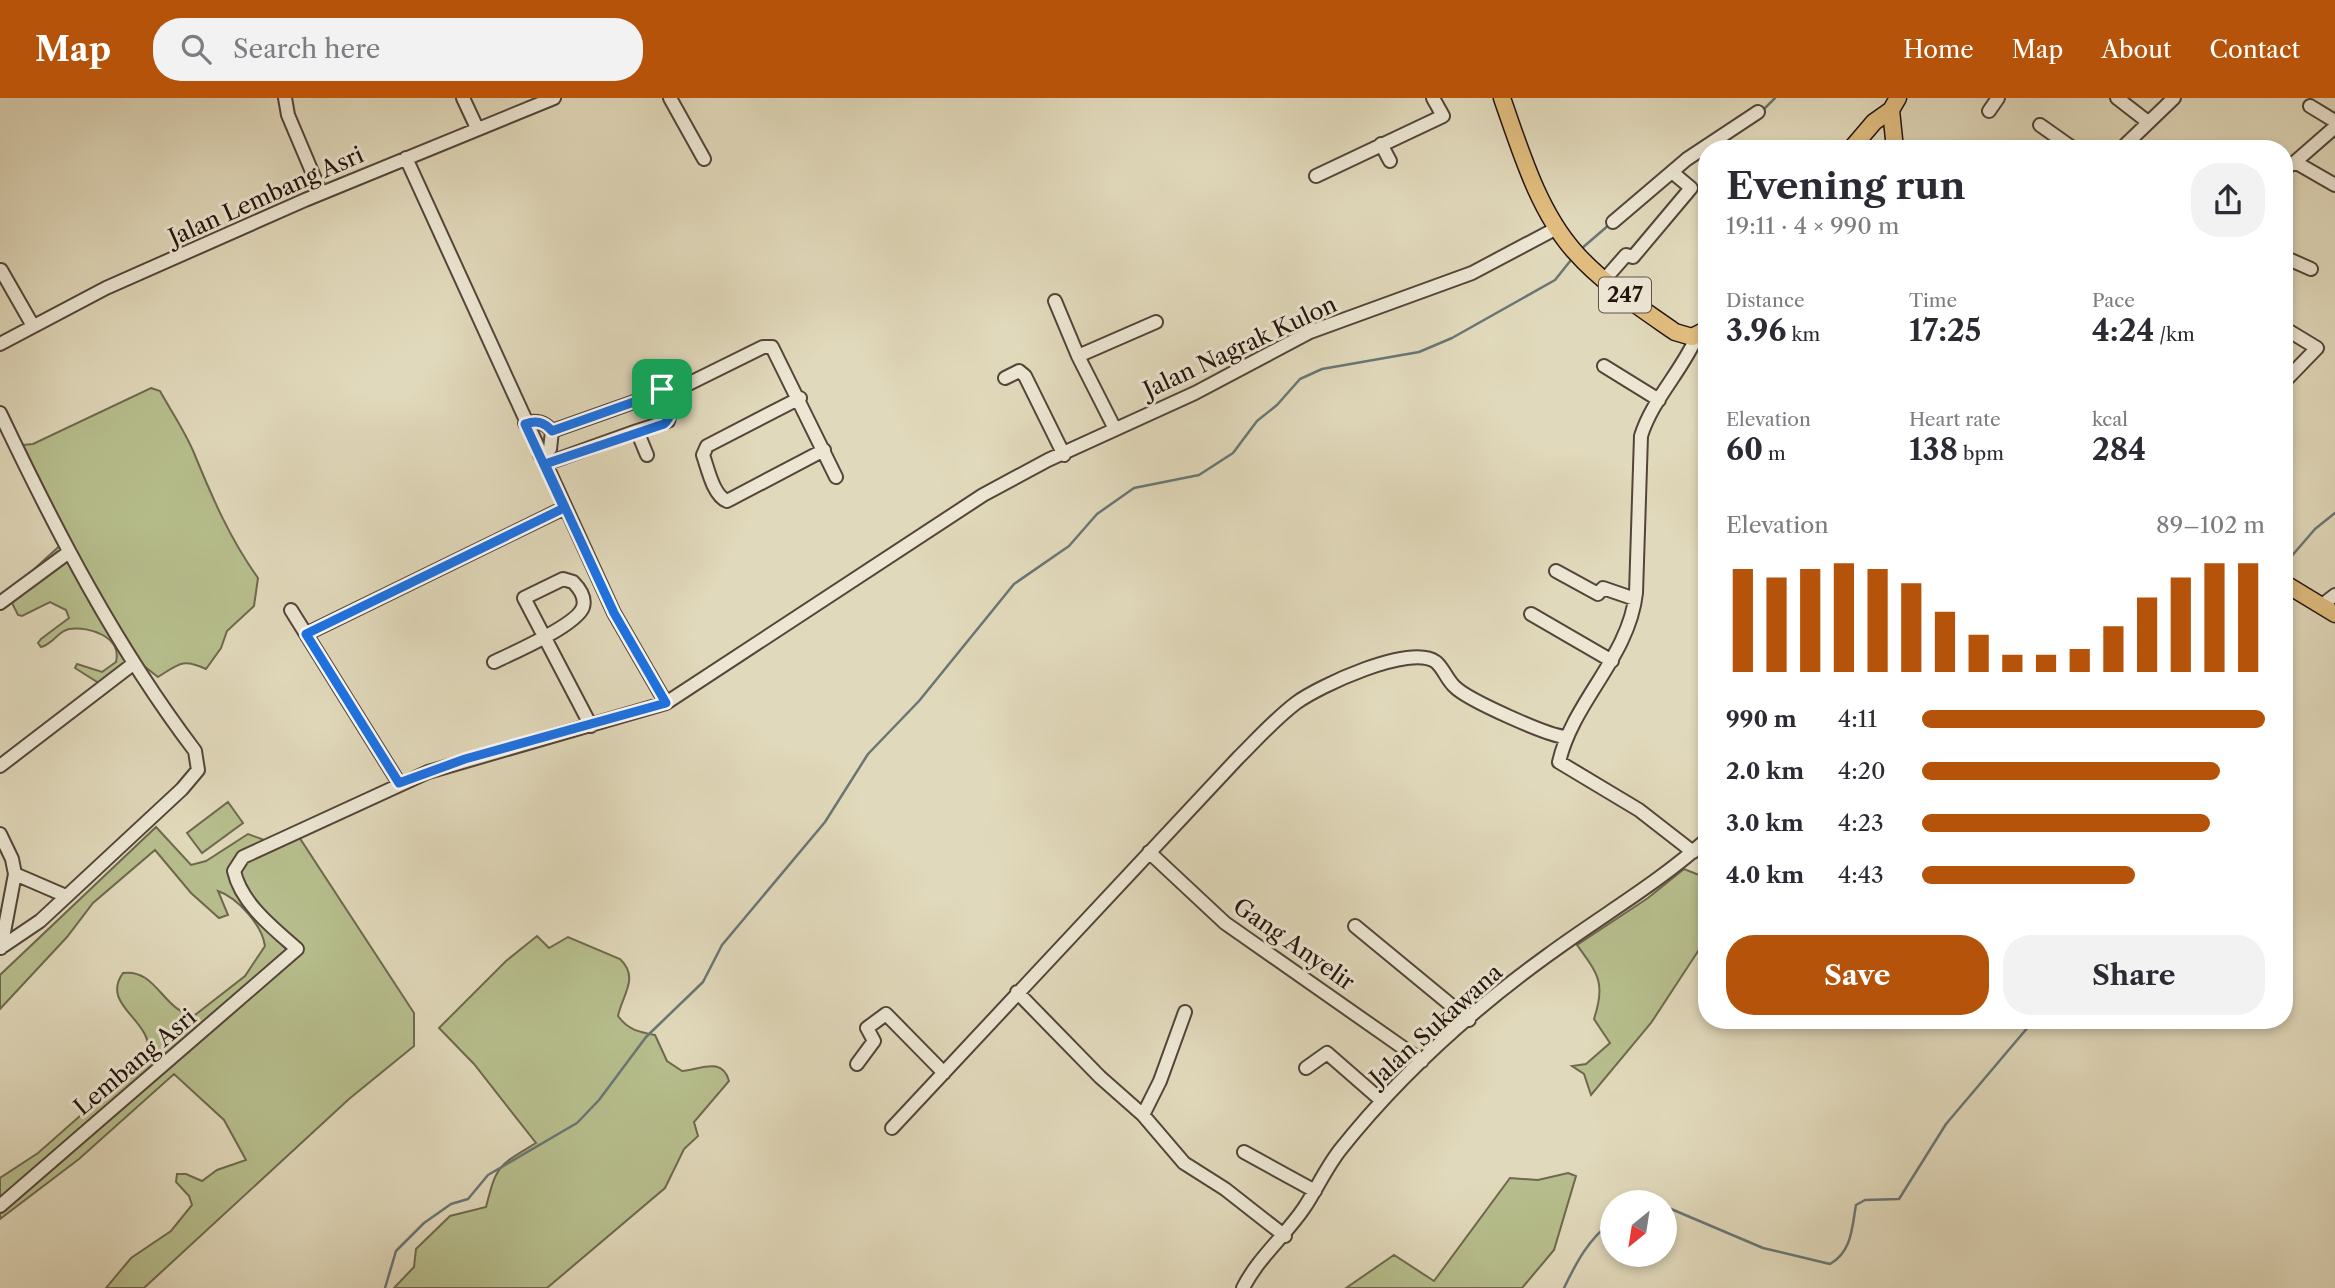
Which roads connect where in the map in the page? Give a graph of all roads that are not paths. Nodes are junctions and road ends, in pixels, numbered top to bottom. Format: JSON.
{"nodes":[{"id":1,"x":285,"y":98,"type":"edge"},
{"id":2,"x":463,"y":98,"type":"edge"},
{"id":3,"x":554,"y":98,"type":"edge"},
{"id":4,"x":670,"y":98,"type":"edge"},
{"id":5,"x":1433,"y":98,"type":"edge"},
{"id":6,"x":1502,"y":98,"type":"edge"},
{"id":7,"x":1998,"y":98,"type":"edge"},
{"id":8,"x":2117,"y":98,"type":"edge"},
{"id":9,"x":2174,"y":98,"type":"edge"},
{"id":10,"x":1895,"y":102,"type":"edge"},
{"id":11,"x":2311,"y":106,"type":"dead end"},
{"id":12,"x":1989,"y":111,"type":"dead end"},
{"id":13,"x":1758,"y":113,"type":"dead end"},
{"id":14,"x":2148,"y":122,"type":"junction"},
{"id":15,"x":2040,"y":125,"type":"dead end"},
{"id":16,"x":477,"y":128,"type":"junction"},
{"id":17,"x":1719,"y":140,"type":"edge"},
{"id":18,"x":1859,"y":140,"type":"edge"},
{"id":19,"x":1895,"y":140,"type":"edge"},
{"id":20,"x":2061,"y":140,"type":"edge"},
{"id":21,"x":2131,"y":140,"type":"edge"},
{"id":22,"x":1381,"y":144,"type":"junction"},
{"id":23,"x":1698,"y":155,"type":"edge"},
{"id":24,"x":406,"y":158,"type":"junction"},
{"id":25,"x":704,"y":159,"type":"dead end"},
{"id":26,"x":1390,"y":161,"type":"dead end"},
{"id":27,"x":2293,"y":163,"type":"edge"},
{"id":28,"x":2293,"y":167,"type":"edge"},
{"id":29,"x":1673,"y":172,"type":"junction"},
{"id":30,"x":1316,"y":176,"type":"dead end"},
{"id":31,"x":2335,"y":185,"type":"edge"},
{"id":32,"x":321,"y":193,"type":"junction"},
{"id":33,"x":1613,"y":222,"type":"dead end"},
{"id":34,"x":1557,"y":228,"type":"junction"},
{"id":35,"x":2293,"y":261,"type":"edge"},
{"id":36,"x":2311,"y":268,"type":"dead end"},
{"id":37,"x":1,"y":270,"type":"edge"},
{"id":38,"x":1605,"y":279,"type":"junction"},
{"id":39,"x":1055,"y":301,"type":"dead end"},
{"id":40,"x":1156,"y":322,"type":"dead end"},
{"id":41,"x":33,"y":326,"type":"junction"},
{"id":42,"x":2293,"y":333,"type":"edge"},
{"id":43,"x":1698,"y":334,"type":"edge"},
{"id":44,"x":1698,"y":339,"type":"edge"},
{"id":45,"x":0,"y":344,"type":"edge"},
{"id":46,"x":1078,"y":356,"type":"junction"},
{"id":47,"x":1604,"y":366,"type":"dead end"},
{"id":48,"x":2293,"y":373,"type":"edge"},
{"id":49,"x":1005,"y":378,"type":"dead end"},
{"id":50,"x":677,"y":394,"type":"junction"},
{"id":51,"x":800,"y":398,"type":"junction"},
{"id":52,"x":1659,"y":400,"type":"junction"},
{"id":53,"x":0,"y":413,"type":"edge"},
{"id":54,"x":525,"y":424,"type":"junction"},
{"id":55,"x":1115,"y":429,"type":"junction"},
{"id":56,"x":552,"y":431,"type":"junction"},
{"id":57,"x":637,"y":431,"type":"junction"},
{"id":58,"x":824,"y":450,"type":"junction"},
{"id":59,"x":1064,"y":454,"type":"junction"},
{"id":60,"x":647,"y":455,"type":"dead end"},
{"id":61,"x":542,"y":460,"type":"junction"},
{"id":62,"x":836,"y":477,"type":"dead end"},
{"id":63,"x":564,"y":508,"type":"junction"},
{"id":64,"x":69,"y":552,"type":"junction"},
{"id":65,"x":1556,"y":570,"type":"dead end"},
{"id":66,"x":2293,"y":587,"type":"edge"},
{"id":67,"x":1635,"y":598,"type":"junction"},
{"id":68,"x":0,"y":603,"type":"edge"},
{"id":69,"x":2331,"y":605,"type":"edge"},
{"id":70,"x":291,"y":610,"type":"dead end"},
{"id":71,"x":1531,"y":614,"type":"dead end"},
{"id":72,"x":306,"y":634,"type":"junction"},
{"id":73,"x":543,"y":637,"type":"junction"},
{"id":74,"x":1612,"y":661,"type":"junction"},
{"id":75,"x":494,"y":662,"type":"dead end"},
{"id":76,"x":133,"y":664,"type":"junction"},
{"id":77,"x":666,"y":703,"type":"junction"},
{"id":78,"x":591,"y":726,"type":"junction"},
{"id":79,"x":1566,"y":737,"type":"junction"},
{"id":80,"x":0,"y":766,"type":"edge"},
{"id":81,"x":399,"y":783,"type":"junction"},
{"id":82,"x":0,"y":834,"type":"edge"},
{"id":83,"x":1698,"y":847,"type":"edge"},
{"id":84,"x":1149,"y":852,"type":"junction"},
{"id":85,"x":1693,"y":852,"type":"junction"},
{"id":86,"x":15,"y":874,"type":"junction"},
{"id":87,"x":66,"y":896,"type":"junction"},
{"id":88,"x":1355,"y":926,"type":"dead end"},
{"id":89,"x":1,"y":947,"type":"edge"},
{"id":90,"x":297,"y":949,"type":"joint"},
{"id":91,"x":1017,"y":992,"type":"junction"},
{"id":92,"x":1185,"y":1012,"type":"dead end"},
{"id":93,"x":1469,"y":1020,"type":"junction"},
{"id":94,"x":1422,"y":1061,"type":"junction"},
{"id":95,"x":858,"y":1064,"type":"dead end"},
{"id":96,"x":1306,"y":1068,"type":"dead end"},
{"id":97,"x":944,"y":1073,"type":"junction"},
{"id":98,"x":1382,"y":1101,"type":"junction"},
{"id":99,"x":1143,"y":1115,"type":"junction"},
{"id":100,"x":892,"y":1128,"type":"dead end"},
{"id":101,"x":1244,"y":1152,"type":"dead end"},
{"id":102,"x":1315,"y":1191,"type":"junction"},
{"id":103,"x":0,"y":1206,"type":"edge"},
{"id":104,"x":1284,"y":1236,"type":"junction"},
{"id":105,"x":1243,"y":1288,"type":"edge"}],
"edges":[{"from":1,"to":32,"type":"street"},
{"from":2,"to":16,"type":"street"},
{"from":3,"to":16,"type":"street","name":"Jalan Lembang Asri"},
{"from":4,"to":25,"type":"street"},
{"from":5,"to":22,"type":"street"},
{"from":6,"to":34,"type":"main road","number":"247"},
{"from":7,"to":12,"type":"street"},
{"from":8,"to":14,"type":"street"},
{"from":9,"to":14,"type":"street"},
{"from":10,"to":18,"type":"main road"},
{"from":10,"to":19,"type":"main road"},
{"from":11,"to":27,"type":"street"},
{"from":13,"to":17,"type":"street"},
{"from":14,"to":21,"type":"street"},
{"from":15,"to":20,"type":"street"},
{"from":16,"to":24,"type":"street","name":"Jalan Lembang Asri"},
{"from":22,"to":26,"type":"street"},
{"from":22,"to":30,"type":"street"},
{"from":23,"to":29,"type":"street"},
{"from":24,"to":32,"type":"street","name":"Jalan Lembang Asri"},
{"from":24,"to":54,"type":"street"},
{"from":28,"to":31,"type":"street"},
{"from":29,"to":33,"type":"street"},
{"from":29,"to":38,"type":"street"},
{"from":32,"to":41,"type":"street","name":"Jalan Lembang Asri"},
{"from":34,"to":38,"type":"main road","number":"247"},
{"from":34,"to":55,"type":"street","name":"Jalan Nagrak Kulon"},
{"from":35,"to":36,"type":"street"},
{"from":37,"to":41,"type":"street"},
{"from":38,"to":43,"type":"main road","number":"247"},
{"from":39,"to":46,"type":"street"},
{"from":40,"to":46,"type":"street"},
{"from":41,"to":45,"type":"street","name":"Jalan Lembang Asri"},
{"from":42,"to":48,"type":"street"},
{"from":44,"to":52,"type":"street"},
{"from":46,"to":55,"type":"street"},
{"from":47,"to":52,"type":"street"},
{"from":49,"to":59,"type":"street"},
{"from":50,"to":51,"type":"street"},
{"from":50,"to":56,"type":"street"},
{"from":50,"to":57,"type":"street"},
{"from":51,"to":58,"type":"street"},
{"from":51,"to":58,"type":"street"},
{"from":52,"to":67,"type":"street"},
{"from":53,"to":64,"type":"street"},
{"from":54,"to":56,"type":"street"},
{"from":54,"to":61,"type":"street"},
{"from":55,"to":59,"type":"street","name":"Jalan Nagrak Kulon"},
{"from":56,"to":61,"type":"street"},
{"from":57,"to":60,"type":"street"},
{"from":57,"to":61,"type":"street"},
{"from":58,"to":62,"type":"street"},
{"from":59,"to":77,"type":"street","name":"Jalan Nagrak Kulon"},
{"from":61,"to":63,"type":"street"},
{"from":63,"to":72,"type":"street"},
{"from":63,"to":77,"type":"street"},
{"from":64,"to":68,"type":"street"},
{"from":64,"to":76,"type":"street"},
{"from":65,"to":67,"type":"street"},
{"from":66,"to":69,"type":"main road"},
{"from":67,"to":74,"type":"street"},
{"from":70,"to":72,"type":"street"},
{"from":71,"to":74,"type":"street"},
{"from":72,"to":81,"type":"street"},
{"from":73,"to":73,"type":"street"},
{"from":73,"to":75,"type":"street"},
{"from":73,"to":78,"type":"street"},
{"from":74,"to":79,"type":"street"},
{"from":76,"to":80,"type":"street"},
{"from":76,"to":87,"type":"street"},
{"from":77,"to":78,"type":"street","name":"Jalan Nagrak Kulon"},
{"from":78,"to":81,"type":"street","name":"Jalan Nagrak Kulon"},
{"from":79,"to":84,"type":"street"},
{"from":79,"to":85,"type":"street"},
{"from":81,"to":90,"type":"street","name":"Jalan Nagrak Kulon"},
{"from":82,"to":86,"type":"street"},
{"from":83,"to":85,"type":"street","name":"Jalan Sukawana"},
{"from":84,"to":91,"type":"street"},
{"from":84,"to":94,"type":"street","name":"Gang Anyelir"},
{"from":85,"to":93,"type":"street","name":"Jalan Sukawana"},
{"from":86,"to":87,"type":"street"},
{"from":86,"to":89,"type":"street"},
{"from":87,"to":89,"type":"street"},
{"from":88,"to":93,"type":"street"},
{"from":90,"to":103,"type":"street","name":"Lembang Asri"},
{"from":91,"to":97,"type":"street"},
{"from":91,"to":99,"type":"street"},
{"from":92,"to":99,"type":"street"},
{"from":93,"to":94,"type":"street","name":"Jalan Sukawana"},
{"from":94,"to":98,"type":"street","name":"Jalan Sukawana"},
{"from":95,"to":97,"type":"street"},
{"from":96,"to":98,"type":"street"},
{"from":97,"to":100,"type":"street"},
{"from":98,"to":102,"type":"street","name":"Jalan Sukawana"},
{"from":99,"to":104,"type":"street"},
{"from":101,"to":102,"type":"street"},
{"from":102,"to":104,"type":"street","name":"Jalan Sukawana"},
{"from":104,"to":105,"type":"street","name":"Jalan Sukawana"}]}
